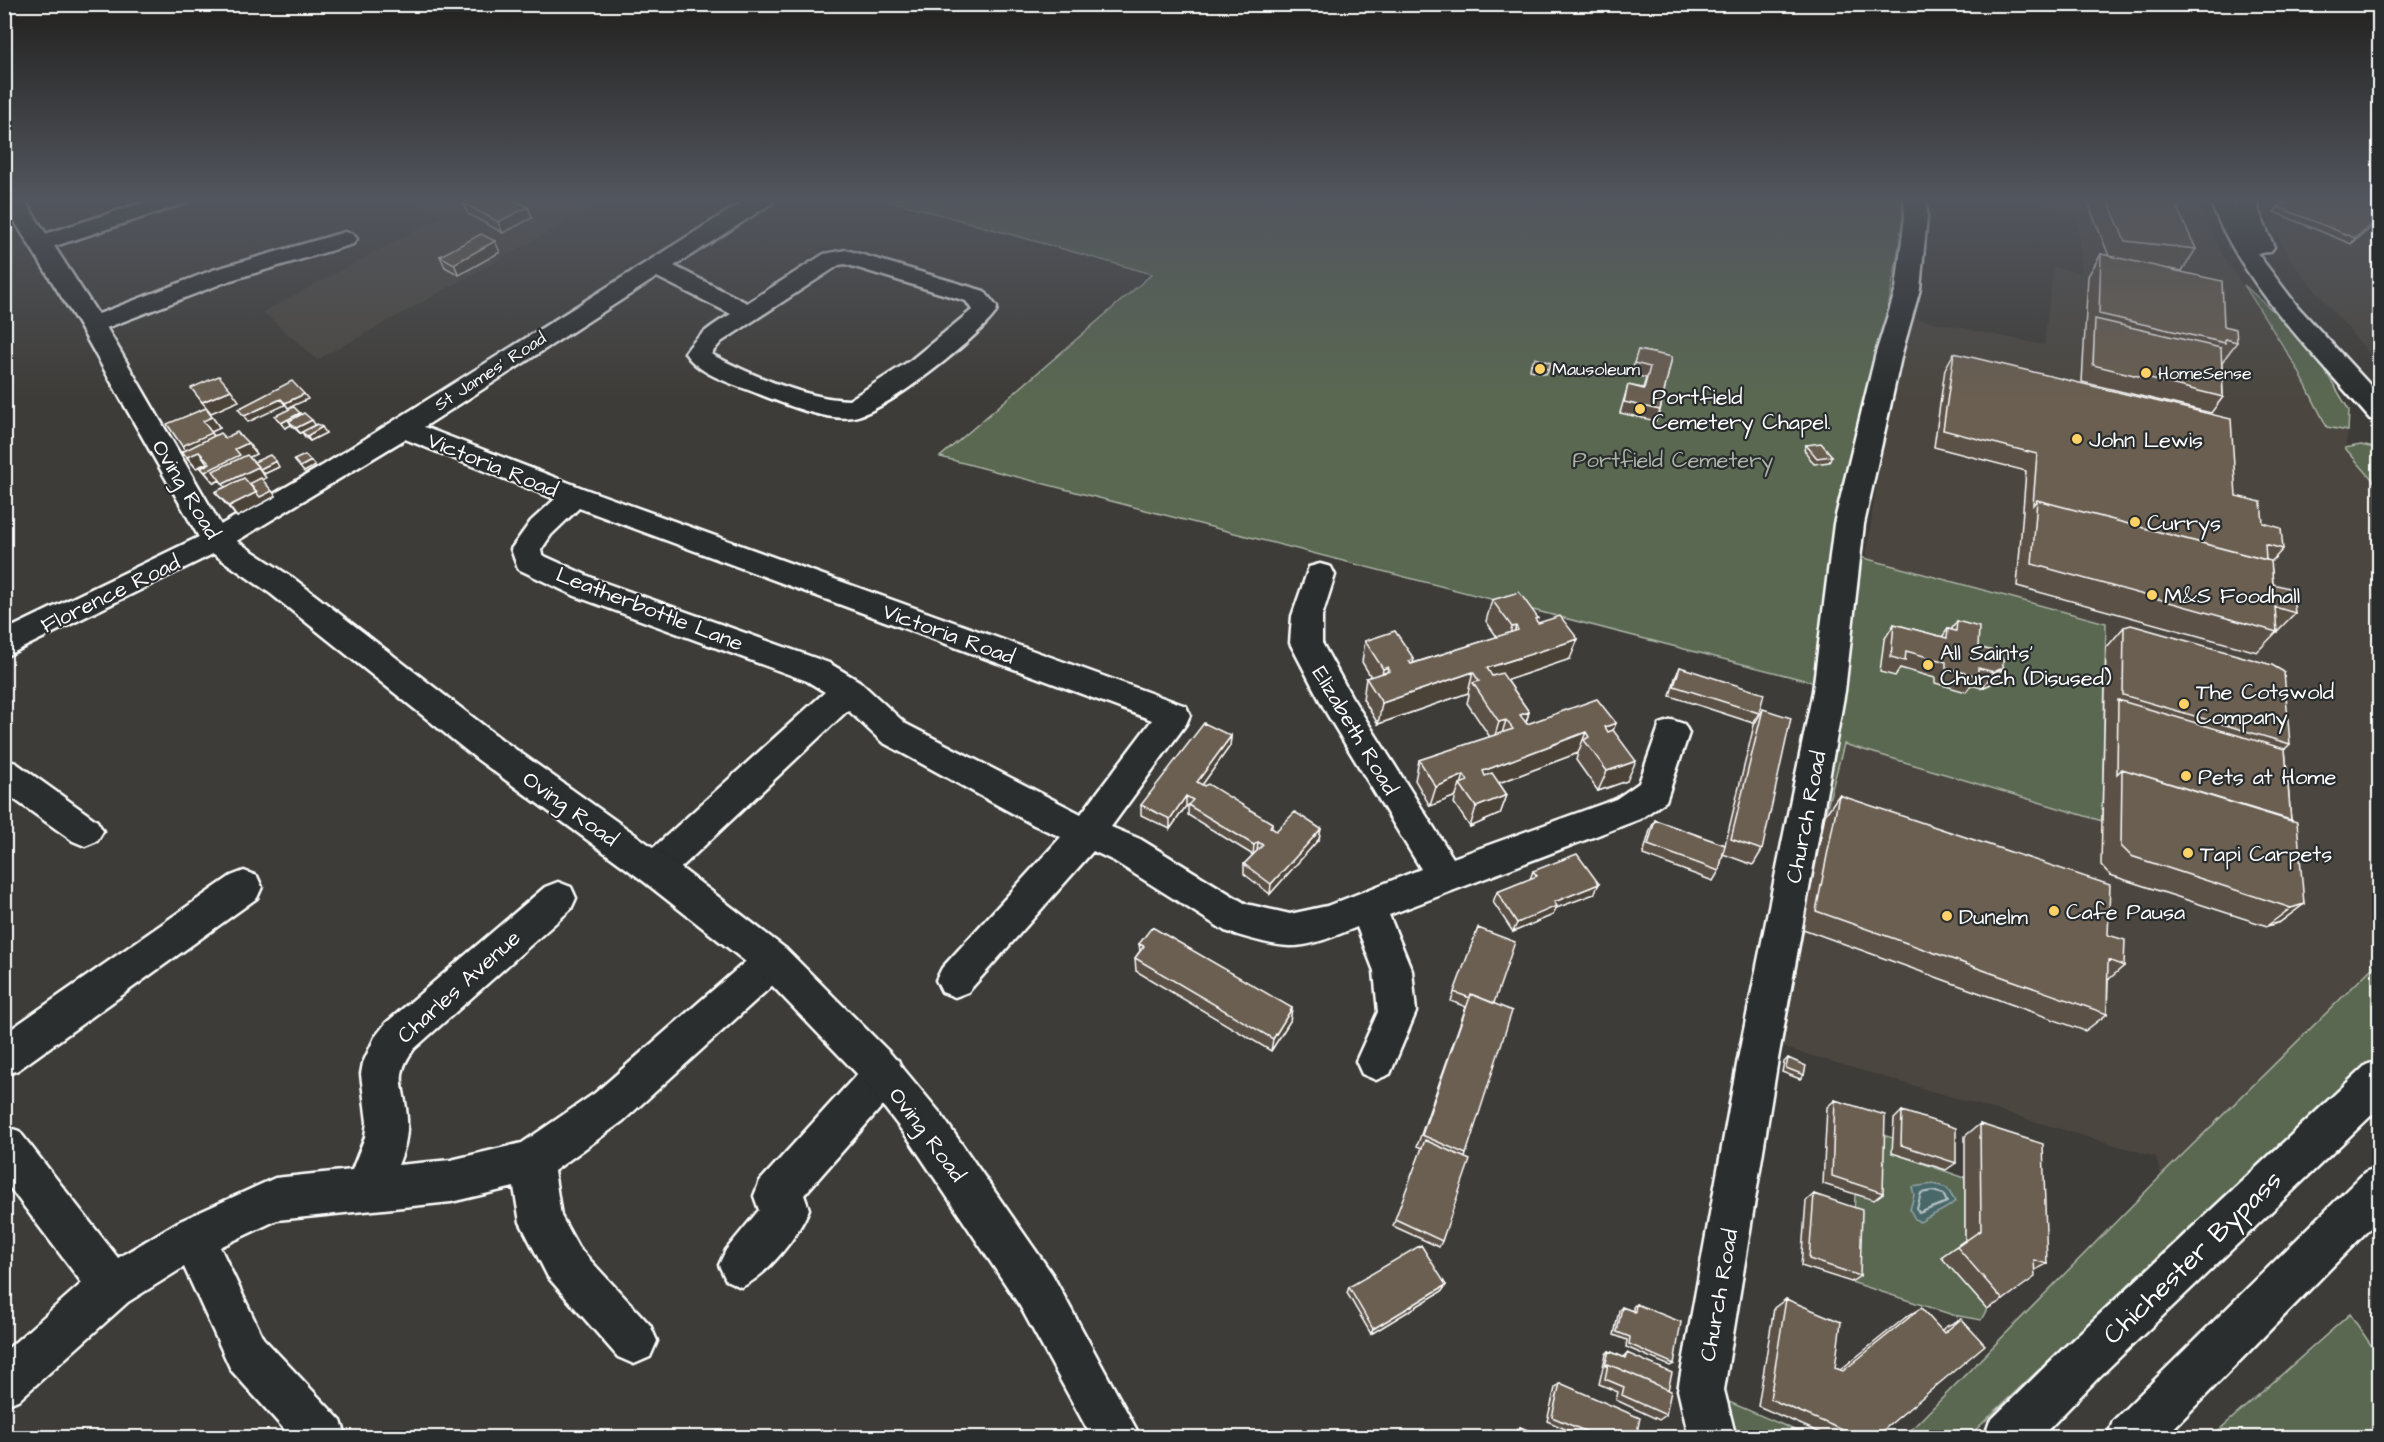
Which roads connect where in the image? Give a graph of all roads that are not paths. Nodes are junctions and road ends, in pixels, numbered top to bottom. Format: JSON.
{"nodes":[{"id":1,"x":55,"y":265,"type":"edge"},
{"id":2,"x":252,"y":265,"type":"edge"},
{"id":3,"x":822,"y":265,"type":"edge"},
{"id":4,"x":873,"y":265,"type":"edge"},
{"id":5,"x":1911,"y":265,"type":"edge"},
{"id":6,"x":2253,"y":265,"type":"edge"},
{"id":7,"x":2276,"y":265,"type":"edge"},
{"id":8,"x":655,"y":266,"type":"joint"},
{"id":9,"x":748,"y":313,"type":"junction"},
{"id":10,"x":92,"y":325,"type":"junction"},
{"id":11,"x":2379,"y":382,"type":"edge"},
{"id":12,"x":2379,"y":413,"type":"edge"},
{"id":13,"x":402,"y":428,"type":"junction"},
{"id":14,"x":575,"y":496,"type":"junction"},
{"id":15,"x":215,"y":541,"type":"junction"},
{"id":16,"x":1320,"y":575,"type":"dead end"},
{"id":17,"x":4,"y":645,"type":"edge"},
{"id":18,"x":848,"y":690,"type":"junction"},
{"id":19,"x":1672,"y":733,"type":"dead end"},
{"id":20,"x":4,"y":773,"type":"edge"},
{"id":21,"x":85,"y":831,"type":"dead end"},
{"id":22,"x":1086,"y":834,"type":"junction"},
{"id":23,"x":655,"y":869,"type":"junction"},
{"id":24,"x":1445,"y":876,"type":"junction"},
{"id":25,"x":244,"y":887,"type":"dead end"},
{"id":26,"x":558,"y":898,"type":"dead end"},
{"id":27,"x":1368,"y":908,"type":"junction"},
{"id":28,"x":773,"y":961,"type":"junction"},
{"id":29,"x":955,"y":980,"type":"dead end"},
{"id":30,"x":4,"y":1057,"type":"edge"},
{"id":31,"x":1376,"y":1061,"type":"dead end"},
{"id":32,"x":884,"y":1074,"type":"junction"},
{"id":33,"x":2379,"y":1079,"type":"edge"},
{"id":34,"x":4,"y":1146,"type":"edge"},
{"id":35,"x":531,"y":1162,"type":"junction"},
{"id":36,"x":2379,"y":1187,"type":"edge"},
{"id":37,"x":365,"y":1189,"type":"junction"},
{"id":38,"x":2379,"y":1210,"type":"edge"},
{"id":39,"x":2338,"y":1227,"type":"junction"},
{"id":40,"x":194,"y":1237,"type":"junction"},
{"id":41,"x":741,"y":1265,"type":"dead end"},
{"id":42,"x":112,"y":1286,"type":"junction"},
{"id":43,"x":634,"y":1341,"type":"dead end"},
{"id":44,"x":4,"y":1383,"type":"edge"},
{"id":45,"x":324,"y":1437,"type":"edge"},
{"id":46,"x":1118,"y":1437,"type":"edge"},
{"id":47,"x":1713,"y":1437,"type":"edge"},
{"id":48,"x":2007,"y":1437,"type":"edge"},
{"id":49,"x":2130,"y":1437,"type":"edge"}],
"edges":[{"from":1,"to":10,"type":"main road","name":"Oving Road"},
{"from":2,"to":10,"type":"main road"},
{"from":3,"to":9,"type":"main road"},
{"from":4,"to":9,"type":"main road"},
{"from":5,"to":47,"type":"main road","name":"Church Road"},
{"from":6,"to":12,"type":"main road"},
{"from":7,"to":11,"type":"main road"},
{"from":8,"to":9,"type":"main road"},
{"from":8,"to":13,"type":"main road","name":"St James' Road"},
{"from":10,"to":15,"type":"main road","name":"Oving Road"},
{"from":13,"to":14,"type":"main road","name":"Victoria Road"},
{"from":13,"to":15,"type":"main road","name":"St James' Road"},
{"from":14,"to":18,"type":"main road","name":"Leatherbottle Lane"},
{"from":14,"to":22,"type":"main road","name":"Victoria Road"},
{"from":15,"to":17,"type":"main road","name":"Florence Road"},
{"from":15,"to":23,"type":"main road","name":"Oving Road"},
{"from":16,"to":24,"type":"main road","name":"Elizabeth Road"},
{"from":18,"to":22,"type":"main road","name":"Leatherbottle Lane"},
{"from":18,"to":23,"type":"main road"},
{"from":19,"to":24,"type":"main road"},
{"from":20,"to":21,"type":"main road"},
{"from":22,"to":27,"type":"main road"},
{"from":22,"to":29,"type":"main road","name":"Victoria Road"},
{"from":23,"to":28,"type":"main road","name":"Oving Road"},
{"from":24,"to":27,"type":"main road"},
{"from":25,"to":30,"type":"main road"},
{"from":26,"to":37,"type":"main road","name":"Charles Avenue"},
{"from":27,"to":31,"type":"main road"},
{"from":28,"to":32,"type":"main road","name":"Oving Road"},
{"from":28,"to":35,"type":"main road"},
{"from":32,"to":41,"type":"main road"},
{"from":32,"to":46,"type":"main road","name":"Oving Road"},
{"from":33,"to":48,"type":"main road","name":"Chichester Bypass"},
{"from":34,"to":42,"type":"main road"},
{"from":35,"to":37,"type":"main road"},
{"from":35,"to":43,"type":"main road"},
{"from":36,"to":39,"type":"main road"},
{"from":37,"to":40,"type":"main road"},
{"from":38,"to":39,"type":"main road"},
{"from":39,"to":49,"type":"main road"},
{"from":40,"to":42,"type":"main road"},
{"from":40,"to":45,"type":"main road"},
{"from":42,"to":44,"type":"main road"}]}
